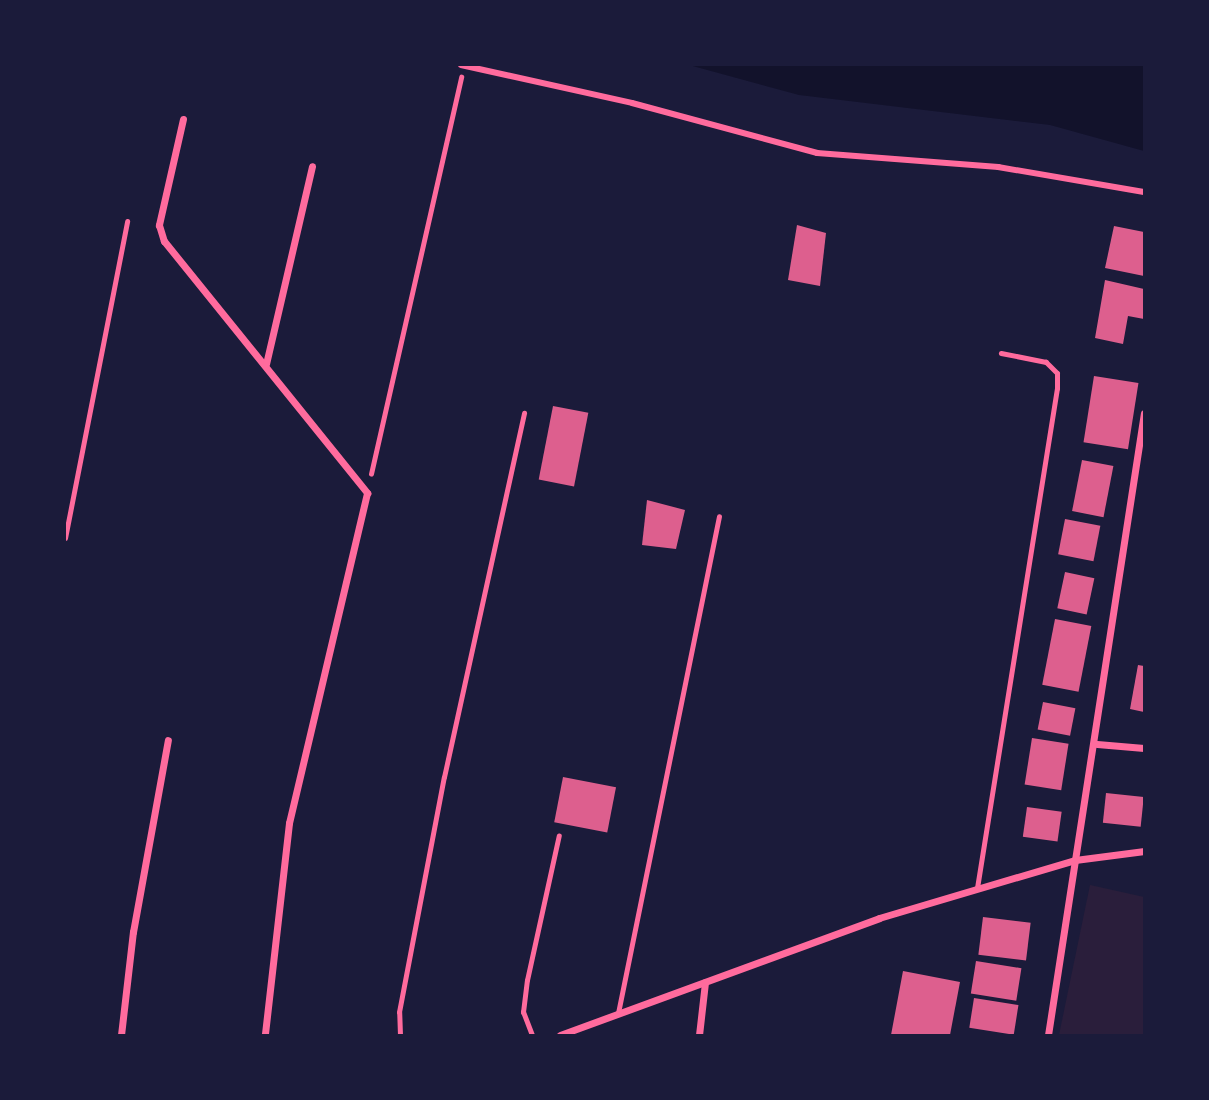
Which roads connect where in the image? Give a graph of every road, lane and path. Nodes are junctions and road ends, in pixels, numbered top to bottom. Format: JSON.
{"nodes":[{"id":1,"x":462,"y":65,"type":"edge"},
{"id":2,"x":183,"y":119,"type":"dead end"},
{"id":3,"x":312,"y":166,"type":"dead end"},
{"id":4,"x":1144,"y":191,"type":"edge"},
{"id":5,"x":127,"y":220,"type":"dead end"},
{"id":6,"x":1001,"y":353,"type":"dead end"},
{"id":7,"x":266,"y":364,"type":"junction"},
{"id":8,"x":524,"y":413,"type":"dead end"},
{"id":9,"x":1144,"y":413,"type":"edge"},
{"id":10,"x":367,"y":492,"type":"junction"},
{"id":11,"x":719,"y":516,"type":"dead end"},
{"id":12,"x":65,"y":538,"type":"edge"},
{"id":13,"x":167,"y":740,"type":"dead end"},
{"id":14,"x":1097,"y":744,"type":"junction"},
{"id":15,"x":1144,"y":748,"type":"edge"},
{"id":16,"x":559,"y":835,"type":"dead end"},
{"id":17,"x":1144,"y":851,"type":"edge"},
{"id":18,"x":1075,"y":860,"type":"junction"},
{"id":19,"x":977,"y":888,"type":"junction"},
{"id":20,"x":705,"y":982,"type":"junction"},
{"id":21,"x":618,"y":1013,"type":"junction"},
{"id":22,"x":121,"y":1035,"type":"edge"},
{"id":23,"x":265,"y":1035,"type":"edge"},
{"id":24,"x":400,"y":1035,"type":"edge"},
{"id":25,"x":532,"y":1035,"type":"edge"},
{"id":26,"x":560,"y":1035,"type":"edge"},
{"id":27,"x":699,"y":1035,"type":"edge"},
{"id":28,"x":1048,"y":1035,"type":"edge"}],
"edges":[{"from":1,"to":4,"type":"street"},
{"from":1,"to":10,"type":"path"},
{"from":2,"to":7,"type":"street"},
{"from":3,"to":7,"type":"street"},
{"from":5,"to":12,"type":"lane"},
{"from":6,"to":19,"type":"lane"},
{"from":7,"to":10,"type":"street"},
{"from":8,"to":24,"type":"lane"},
{"from":9,"to":14,"type":"street"},
{"from":10,"to":23,"type":"street"},
{"from":11,"to":21,"type":"lane"},
{"from":13,"to":22,"type":"street"},
{"from":14,"to":15,"type":"street"},
{"from":14,"to":18,"type":"street"},
{"from":16,"to":25,"type":"lane"},
{"from":17,"to":18,"type":"street"},
{"from":18,"to":19,"type":"street"},
{"from":18,"to":28,"type":"street"},
{"from":19,"to":20,"type":"street"},
{"from":20,"to":21,"type":"street"},
{"from":20,"to":27,"type":"street"},
{"from":21,"to":26,"type":"street"}]}
